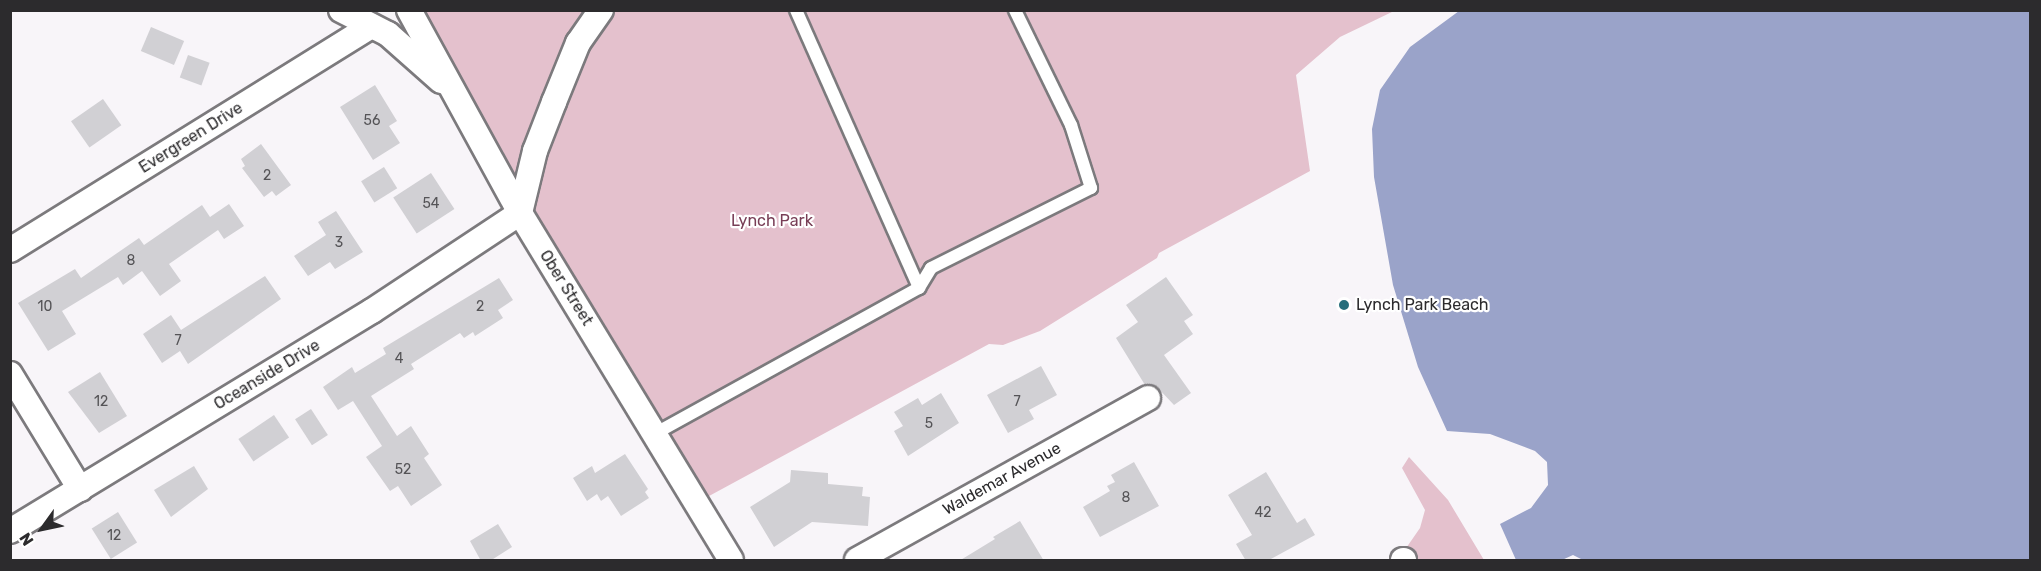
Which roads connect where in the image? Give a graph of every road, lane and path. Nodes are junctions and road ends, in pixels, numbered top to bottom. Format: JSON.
{"nodes":[{"id":1,"x":341,"y":10,"type":"edge"},
{"id":2,"x":409,"y":10,"type":"edge"},
{"id":3,"x":601,"y":10,"type":"edge"},
{"id":4,"x":796,"y":10,"type":"edge"},
{"id":5,"x":1015,"y":10,"type":"edge"},
{"id":6,"x":371,"y":26,"type":"junction"},
{"id":7,"x":454,"y":93,"type":"junction"},
{"id":8,"x":520,"y":213,"type":"junction"},
{"id":9,"x":10,"y":250,"type":"edge"},
{"id":10,"x":920,"y":288,"type":"junction"},
{"id":11,"x":10,"y":374,"type":"edge"},
{"id":12,"x":1148,"y":398,"type":"dead end"},
{"id":13,"x":656,"y":433,"type":"junction"},
{"id":14,"x":80,"y":489,"type":"junction"},
{"id":15,"x":10,"y":531,"type":"edge"},
{"id":16,"x":731,"y":561,"type":"edge"},
{"id":17,"x":856,"y":561,"type":"edge"}],
"edges":[{"from":1,"to":6,"type":"street"},
{"from":2,"to":7,"type":"street","name":"Ober Street"},
{"from":3,"to":8,"type":"street"},
{"from":4,"to":10,"type":"lane"},
{"from":5,"to":10,"type":"lane"},
{"from":6,"to":7,"type":"street"},
{"from":6,"to":9,"type":"street","name":"Evergreen Drive"},
{"from":7,"to":8,"type":"street","name":"Ober Street"},
{"from":8,"to":13,"type":"street","name":"Ober Street"},
{"from":8,"to":14,"type":"street","name":"Oceanside Drive"},
{"from":10,"to":13,"type":"lane"},
{"from":11,"to":14,"type":"street"},
{"from":12,"to":17,"type":"street","name":"Waldemar Avenue"},
{"from":13,"to":16,"type":"street","name":"Ober Street"},
{"from":14,"to":15,"type":"street","name":"Oceanside Drive"}]}
